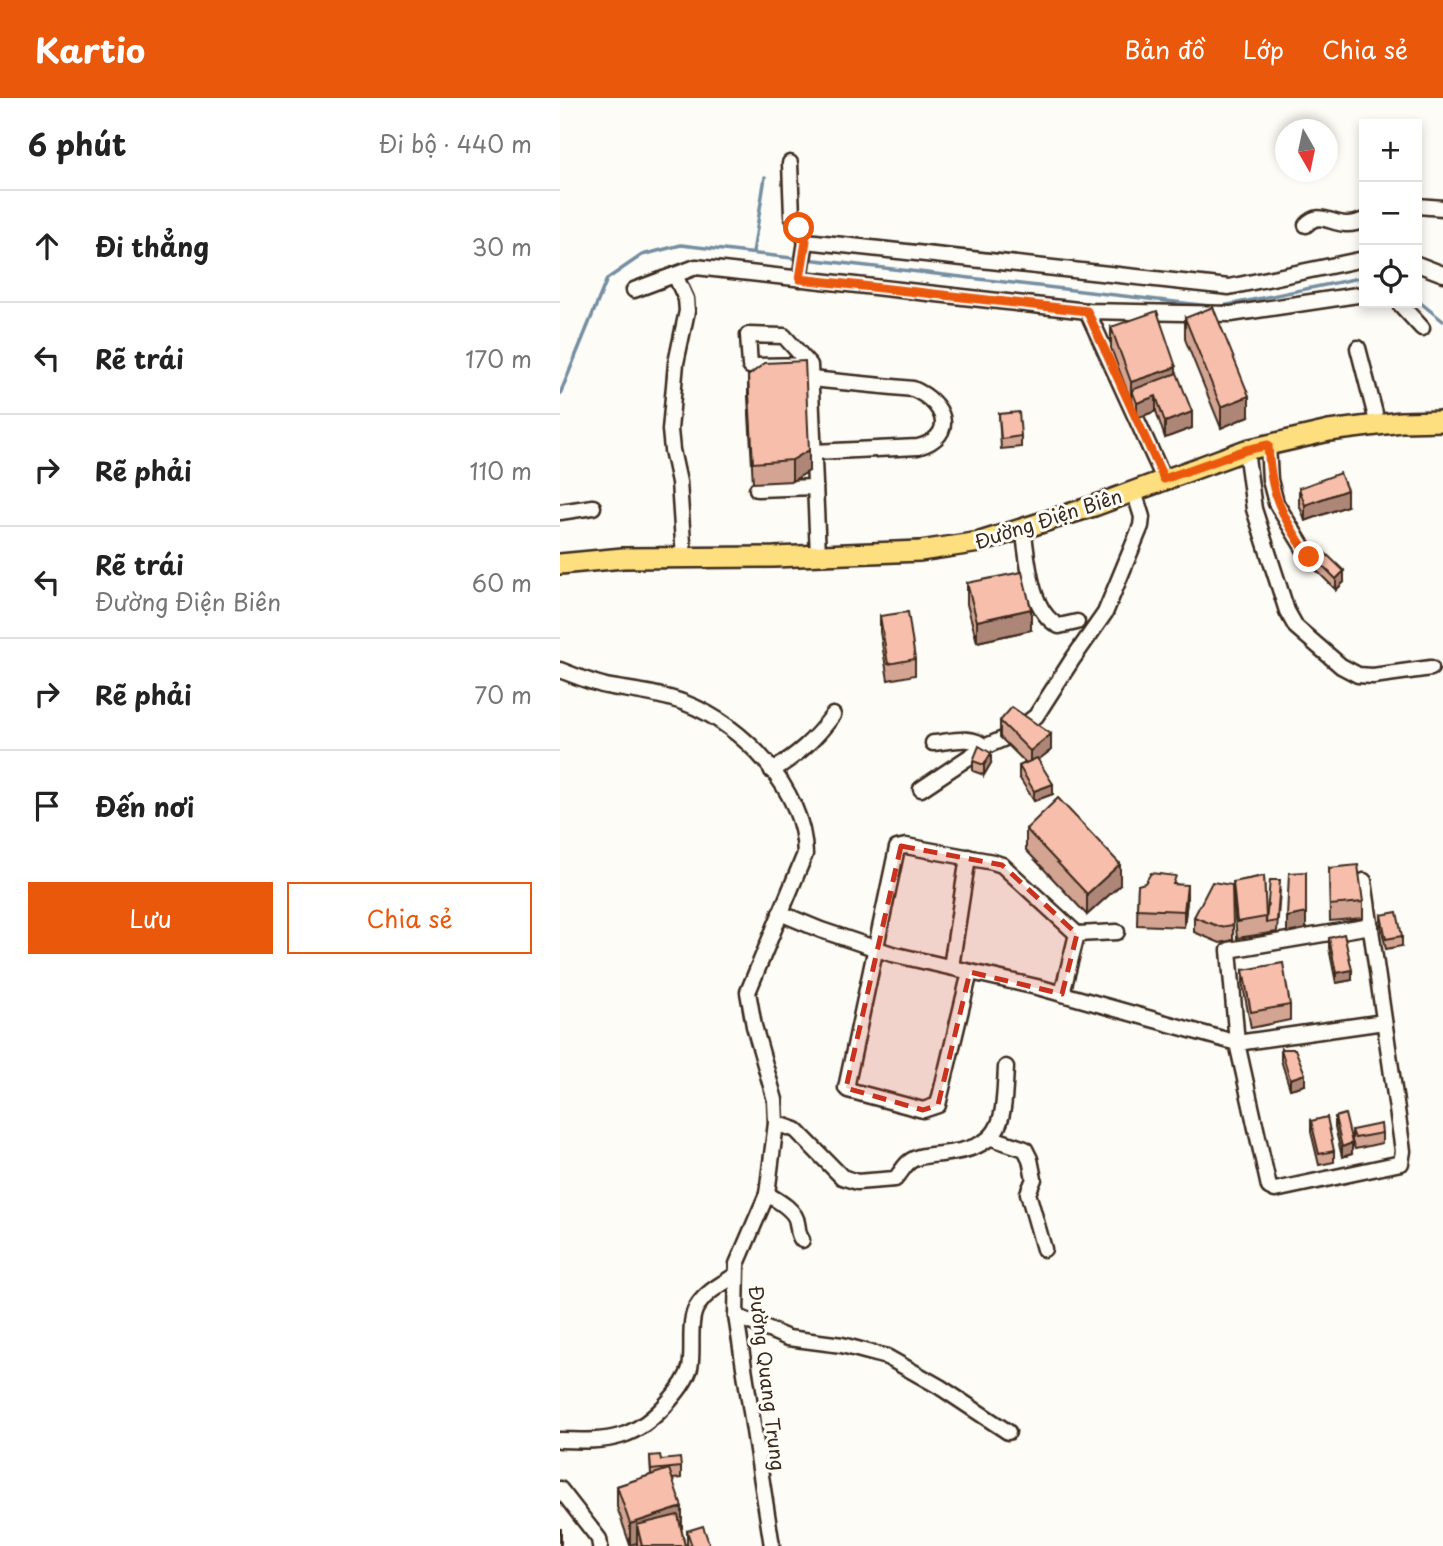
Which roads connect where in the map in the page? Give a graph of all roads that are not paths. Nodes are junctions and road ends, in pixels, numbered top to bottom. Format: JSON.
{"nodes":[{"id":1,"x":790,"y":163,"type":"dead end"},
{"id":2,"x":1422,"y":206,"type":"edge"},
{"id":3,"x":1443,"y":208,"type":"edge"},
{"id":4,"x":1359,"y":222,"type":"edge"},
{"id":5,"x":1306,"y":225,"type":"dead end"},
{"id":6,"x":806,"y":244,"type":"junction"},
{"id":7,"x":1359,"y":261,"type":"edge"},
{"id":8,"x":1422,"y":266,"type":"edge"},
{"id":9,"x":1443,"y":274,"type":"edge"},
{"id":10,"x":676,"y":275,"type":"junction"},
{"id":11,"x":801,"y":276,"type":"junction"},
{"id":12,"x":634,"y":290,"type":"dead end"},
{"id":13,"x":1359,"y":295,"type":"edge"},
{"id":14,"x":1404,"y":308,"type":"edge"},
{"id":15,"x":1087,"y":311,"type":"junction"},
{"id":16,"x":1422,"y":328,"type":"dead end"},
{"id":17,"x":1358,"y":348,"type":"dead end"},
{"id":18,"x":1443,"y":421,"type":"edge"},
{"id":19,"x":1378,"y":425,"type":"junction"},
{"id":20,"x":1268,"y":445,"type":"junction"},
{"id":21,"x":1246,"y":450,"type":"junction"},
{"id":22,"x":814,"y":452,"type":"junction"},
{"id":23,"x":1164,"y":479,"type":"junction"},
{"id":24,"x":815,"y":487,"type":"junction"},
{"id":25,"x":757,"y":489,"type":"dead end"},
{"id":26,"x":1134,"y":491,"type":"junction"},
{"id":27,"x":593,"y":507,"type":"dead end"},
{"id":28,"x":560,"y":512,"type":"edge"},
{"id":29,"x":1023,"y":528,"type":"junction"},
{"id":30,"x":818,"y":555,"type":"junction"},
{"id":31,"x":1309,"y":557,"type":"edge"},
{"id":32,"x":684,"y":558,"type":"junction"},
{"id":33,"x":560,"y":564,"type":"edge"},
{"id":34,"x":1077,"y":622,"type":"dead end"},
{"id":35,"x":1431,"y":668,"type":"dead end"},
{"id":36,"x":560,"y":670,"type":"edge"},
{"id":37,"x":832,"y":715,"type":"dead end"},
{"id":38,"x":933,"y":743,"type":"dead end"},
{"id":39,"x":984,"y":747,"type":"junction"},
{"id":40,"x":772,"y":771,"type":"junction"},
{"id":41,"x":921,"y":789,"type":"dead end"},
{"id":42,"x":968,"y":857,"type":"junction"},
{"id":43,"x":1364,"y":881,"type":"dead end"},
{"id":44,"x":780,"y":913,"type":"junction"},
{"id":45,"x":1371,"y":926,"type":"junction"},
{"id":46,"x":1117,"y":932,"type":"dead end"},
{"id":47,"x":1077,"y":934,"type":"junction"},
{"id":48,"x":876,"y":948,"type":"junction"},
{"id":49,"x":951,"y":967,"type":"junction"},
{"id":50,"x":970,"y":972,"type":"junction"},
{"id":51,"x":1062,"y":994,"type":"junction"},
{"id":52,"x":1384,"y":1022,"type":"junction"},
{"id":53,"x":1237,"y":1043,"type":"junction"},
{"id":54,"x":1006,"y":1067,"type":"dead end"},
{"id":55,"x":776,"y":1123,"type":"junction"},
{"id":56,"x":992,"y":1138,"type":"junction"},
{"id":57,"x":766,"y":1194,"type":"junction"},
{"id":58,"x":802,"y":1240,"type":"dead end"},
{"id":59,"x":1044,"y":1249,"type":"dead end"},
{"id":60,"x":736,"y":1275,"type":"junction"},
{"id":61,"x":736,"y":1316,"type":"junction"},
{"id":62,"x":1008,"y":1432,"type":"dead end"},
{"id":63,"x":560,"y":1440,"type":"edge"},
{"id":64,"x":560,"y":1489,"type":"edge"},
{"id":65,"x":600,"y":1546,"type":"edge"},
{"id":66,"x":772,"y":1546,"type":"edge"}],
"edges":[{"from":1,"to":6,"type":"street"},
{"from":2,"to":3,"type":"street"},
{"from":4,"to":5,"type":"street"},
{"from":6,"to":7,"type":"street"},
{"from":6,"to":11,"type":"street"},
{"from":8,"to":9,"type":"street"},
{"from":10,"to":11,"type":"street"},
{"from":10,"to":12,"type":"street"},
{"from":10,"to":32,"type":"street"},
{"from":11,"to":15,"type":"street"},
{"from":13,"to":15,"type":"street"},
{"from":14,"to":16,"type":"street"},
{"from":15,"to":23,"type":"street"},
{"from":17,"to":19,"type":"street"},
{"from":18,"to":19,"type":"main road","name":"Đường Điện Biên"},
{"from":19,"to":20,"type":"main road","name":"Đường Điện Biên"},
{"from":20,"to":21,"type":"main road","name":"Đường Điện Biên"},
{"from":20,"to":31,"type":"street"},
{"from":21,"to":23,"type":"main road","name":"Đường Điện Biên"},
{"from":21,"to":35,"type":"street"},
{"from":22,"to":22,"type":"street"},
{"from":22,"to":24,"type":"street"},
{"from":23,"to":26,"type":"main road","name":"Đường Điện Biên"},
{"from":24,"to":25,"type":"street"},
{"from":24,"to":30,"type":"street"},
{"from":26,"to":29,"type":"main road","name":"Đường Điện Biên"},
{"from":26,"to":39,"type":"street"},
{"from":27,"to":28,"type":"street"},
{"from":29,"to":30,"type":"main road","name":"Đường Điện Biên"},
{"from":29,"to":34,"type":"street"},
{"from":30,"to":32,"type":"main road","name":"Đường Điện Biên"},
{"from":32,"to":33,"type":"main road","name":"Đường Điện Biên"},
{"from":36,"to":40,"type":"street","name":"Đường Quang Trung"},
{"from":37,"to":40,"type":"street"},
{"from":38,"to":39,"type":"street"},
{"from":39,"to":41,"type":"street"},
{"from":40,"to":44,"type":"street","name":"Đường Quang Trung"},
{"from":42,"to":47,"type":"street"},
{"from":42,"to":48,"type":"street"},
{"from":42,"to":49,"type":"street"},
{"from":43,"to":45,"type":"street"},
{"from":44,"to":48,"type":"street"},
{"from":44,"to":55,"type":"street","name":"Đường Quang Trung"},
{"from":45,"to":52,"type":"street"},
{"from":45,"to":53,"type":"street"},
{"from":46,"to":47,"type":"street"},
{"from":47,"to":51,"type":"street"},
{"from":48,"to":49,"type":"street"},
{"from":48,"to":50,"type":"street"},
{"from":49,"to":50,"type":"street"},
{"from":50,"to":51,"type":"street"},
{"from":51,"to":53,"type":"street"},
{"from":52,"to":53,"type":"street"},
{"from":52,"to":53,"type":"street"},
{"from":54,"to":56,"type":"street"},
{"from":55,"to":56,"type":"street"},
{"from":55,"to":57,"type":"street","name":"Đường Quang Trung"},
{"from":56,"to":59,"type":"street"},
{"from":57,"to":58,"type":"street"},
{"from":57,"to":60,"type":"street","name":"Đường Quang Trung"},
{"from":60,"to":61,"type":"street","name":"Đường Quang Trung"},
{"from":60,"to":63,"type":"street"},
{"from":61,"to":62,"type":"street"},
{"from":61,"to":66,"type":"street","name":"Đường Quang Trung"},
{"from":64,"to":65,"type":"street"}]}
